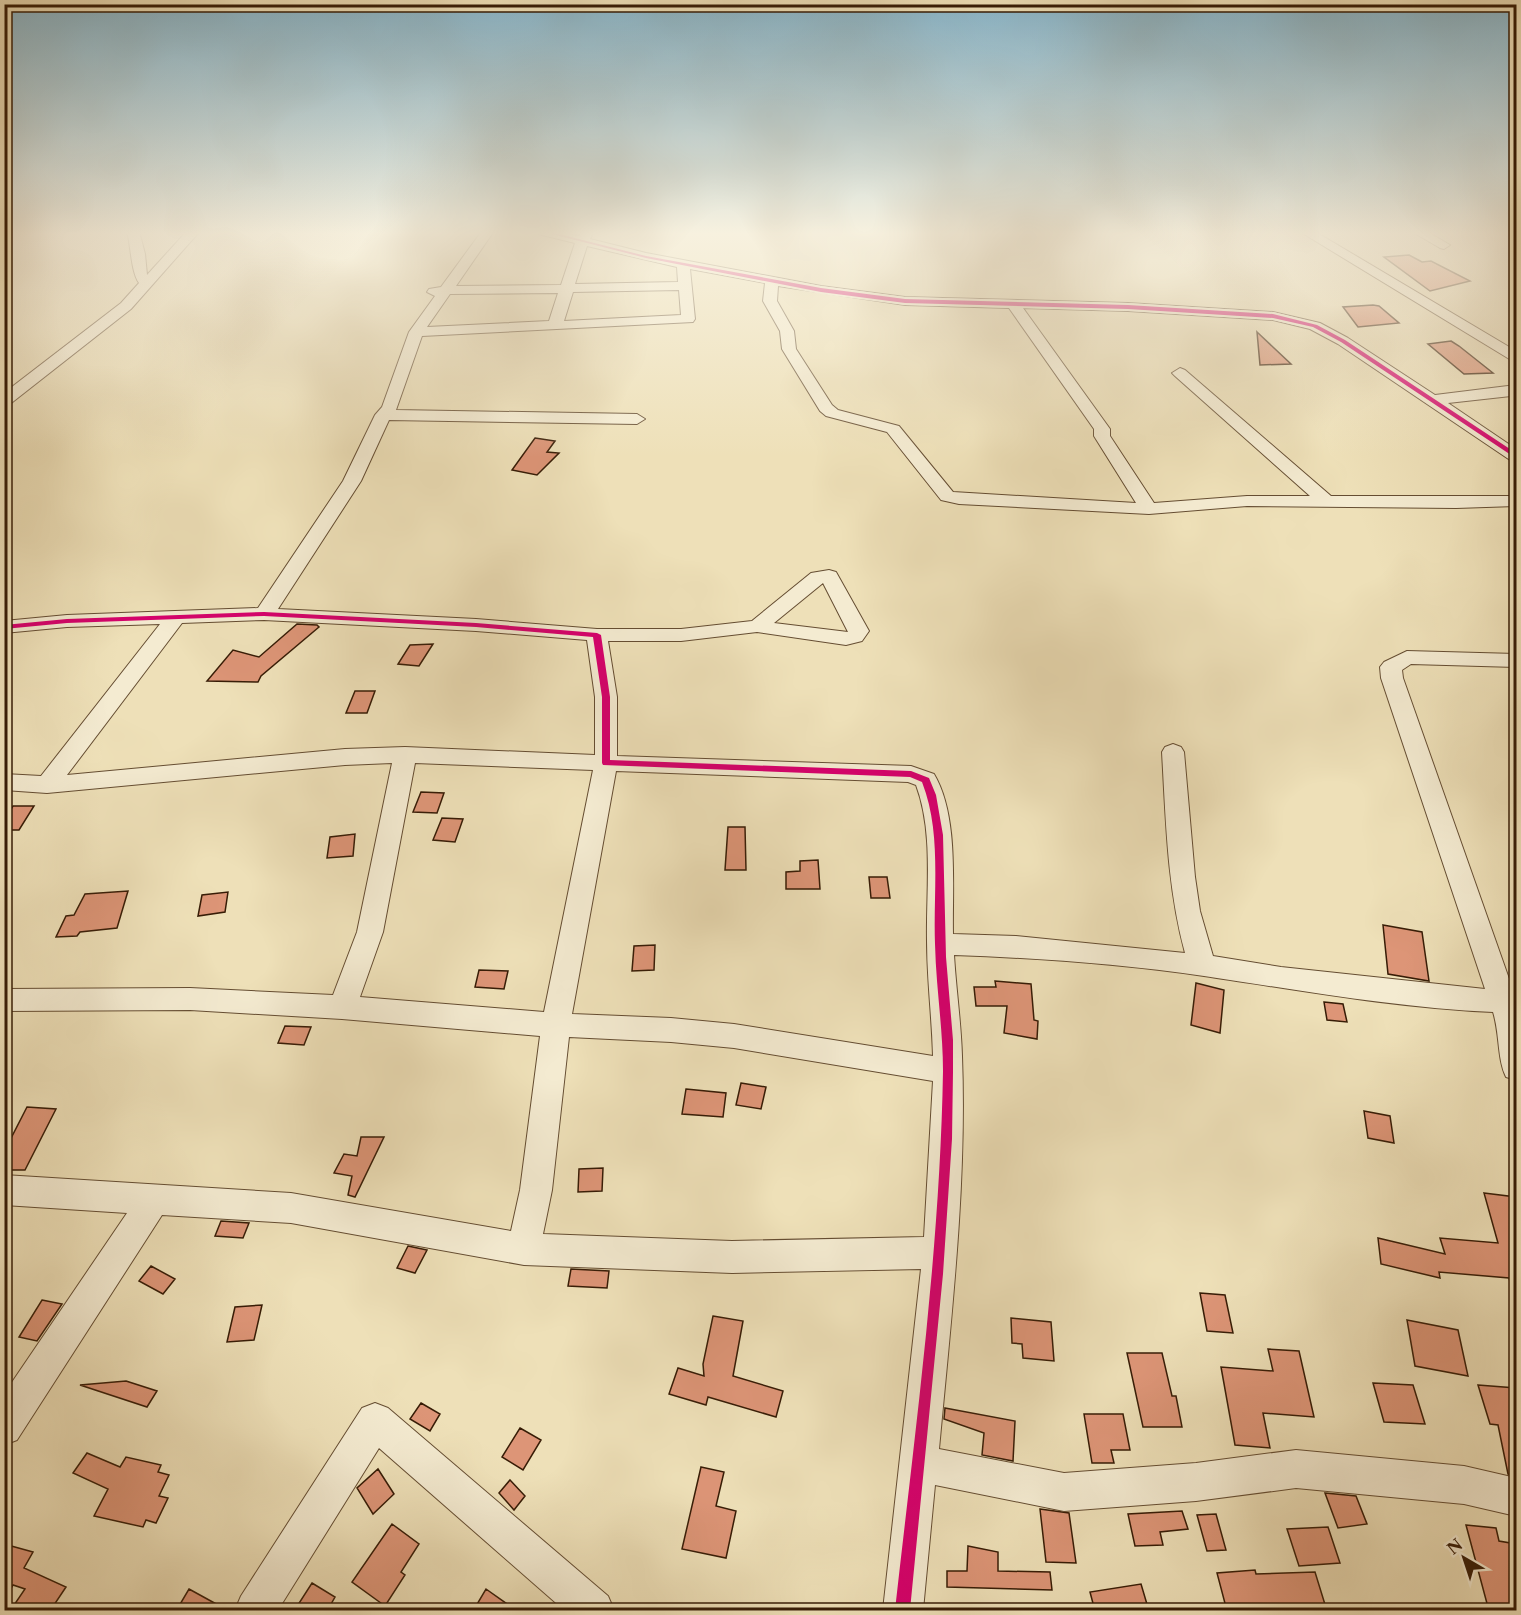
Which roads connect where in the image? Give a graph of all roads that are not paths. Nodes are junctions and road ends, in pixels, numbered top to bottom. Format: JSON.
{"nodes":[{"id":1,"x":126,"y":306,"type":"edge"},
{"id":2,"x":431,"y":306,"type":"edge"},
{"id":3,"x":561,"y":306,"type":"edge"},
{"id":4,"x":687,"y":306,"type":"edge"},
{"id":5,"x":773,"y":306,"type":"edge"},
{"id":6,"x":1015,"y":306,"type":"edge"},
{"id":7,"x":1077,"y":306,"type":"edge"},
{"id":8,"x":1431,"y":306,"type":"edge"},
{"id":9,"x":555,"y":325,"type":"junction"},
{"id":10,"x":416,"y":332,"type":"junction"},
{"id":11,"x":1516,"y":357,"type":"edge"},
{"id":12,"x":1180,"y":373,"type":"dead end"},
{"id":13,"x":1516,"y":390,"type":"edge"},
{"id":14,"x":1435,"y":400,"type":"junction"},
{"id":15,"x":4,"y":401,"type":"edge"},
{"id":16,"x":383,"y":415,"type":"junction"},
{"id":17,"x":637,"y":419,"type":"dead end"},
{"id":18,"x":1516,"y":456,"type":"edge"},
{"id":19,"x":1516,"y":501,"type":"edge"},
{"id":20,"x":1327,"y":502,"type":"junction"},
{"id":21,"x":1149,"y":509,"type":"junction"},
{"id":22,"x":264,"y":614,"type":"junction"},
{"id":23,"x":176,"y":617,"type":"junction"},
{"id":24,"x":758,"y":626,"type":"junction"},
{"id":25,"x":4,"y":627,"type":"edge"},
{"id":26,"x":597,"y":635,"type":"junction"},
{"id":27,"x":1516,"y":660,"type":"edge"},
{"id":28,"x":1173,"y":752,"type":"dead end"},
{"id":29,"x":405,"y":755,"type":"junction"},
{"id":30,"x":606,"y":763,"type":"junction"},
{"id":31,"x":4,"y":782,"type":"edge"},
{"id":32,"x":47,"y":785,"type":"junction"},
{"id":33,"x":940,"y":944,"type":"junction"},
{"id":34,"x":1202,"y":965,"type":"junction"},
{"id":35,"x":4,"y":1000,"type":"edge"},
{"id":36,"x":1510,"y":1002,"type":"edge"},
{"id":37,"x":342,"y":1007,"type":"junction"},
{"id":38,"x":556,"y":1023,"type":"junction"},
{"id":39,"x":1516,"y":1068,"type":"edge"},
{"id":40,"x":948,"y":1071,"type":"junction"},
{"id":41,"x":4,"y":1190,"type":"edge"},
{"id":42,"x":153,"y":1200,"type":"junction"},
{"id":43,"x":524,"y":1249,"type":"junction"},
{"id":44,"x":939,"y":1253,"type":"junction"},
{"id":45,"x":4,"y":1427,"type":"edge"},
{"id":46,"x":917,"y":1463,"type":"junction"},
{"id":47,"x":1516,"y":1497,"type":"edge"},
{"id":48,"x":255,"y":1611,"type":"edge"},
{"id":49,"x":594,"y":1611,"type":"edge"},
{"id":50,"x":903,"y":1611,"type":"edge"}],
"edges":[{"from":1,"to":15,"type":"street"},
{"from":2,"to":10,"type":"street"},
{"from":3,"to":9,"type":"street"},
{"from":4,"to":9,"type":"street"},
{"from":5,"to":21,"type":"street"},
{"from":6,"to":21,"type":"street"},
{"from":7,"to":14,"type":"street"},
{"from":8,"to":11,"type":"street"},
{"from":9,"to":10,"type":"street"},
{"from":10,"to":16,"type":"street"},
{"from":12,"to":20,"type":"street"},
{"from":13,"to":14,"type":"street"},
{"from":14,"to":18,"type":"street"},
{"from":16,"to":17,"type":"street"},
{"from":16,"to":22,"type":"street"},
{"from":19,"to":20,"type":"street"},
{"from":20,"to":21,"type":"street"},
{"from":22,"to":23,"type":"street"},
{"from":22,"to":26,"type":"street"},
{"from":23,"to":25,"type":"street"},
{"from":23,"to":32,"type":"street"},
{"from":24,"to":24,"type":"street"},
{"from":24,"to":26,"type":"street"},
{"from":26,"to":30,"type":"street"},
{"from":27,"to":36,"type":"street"},
{"from":28,"to":34,"type":"street"},
{"from":29,"to":30,"type":"street"},
{"from":29,"to":32,"type":"street"},
{"from":29,"to":37,"type":"street"},
{"from":30,"to":33,"type":"street"},
{"from":30,"to":38,"type":"street"},
{"from":31,"to":32,"type":"street"},
{"from":33,"to":34,"type":"street"},
{"from":33,"to":40,"type":"street"},
{"from":34,"to":36,"type":"street"},
{"from":35,"to":37,"type":"street"},
{"from":36,"to":39,"type":"street"},
{"from":37,"to":38,"type":"street"},
{"from":38,"to":40,"type":"street"},
{"from":38,"to":43,"type":"street"},
{"from":40,"to":44,"type":"street"},
{"from":41,"to":42,"type":"street"},
{"from":42,"to":43,"type":"street"},
{"from":42,"to":45,"type":"street"},
{"from":43,"to":44,"type":"street"},
{"from":44,"to":46,"type":"street"},
{"from":46,"to":47,"type":"street"},
{"from":46,"to":50,"type":"street"},
{"from":48,"to":49,"type":"street"}]}
